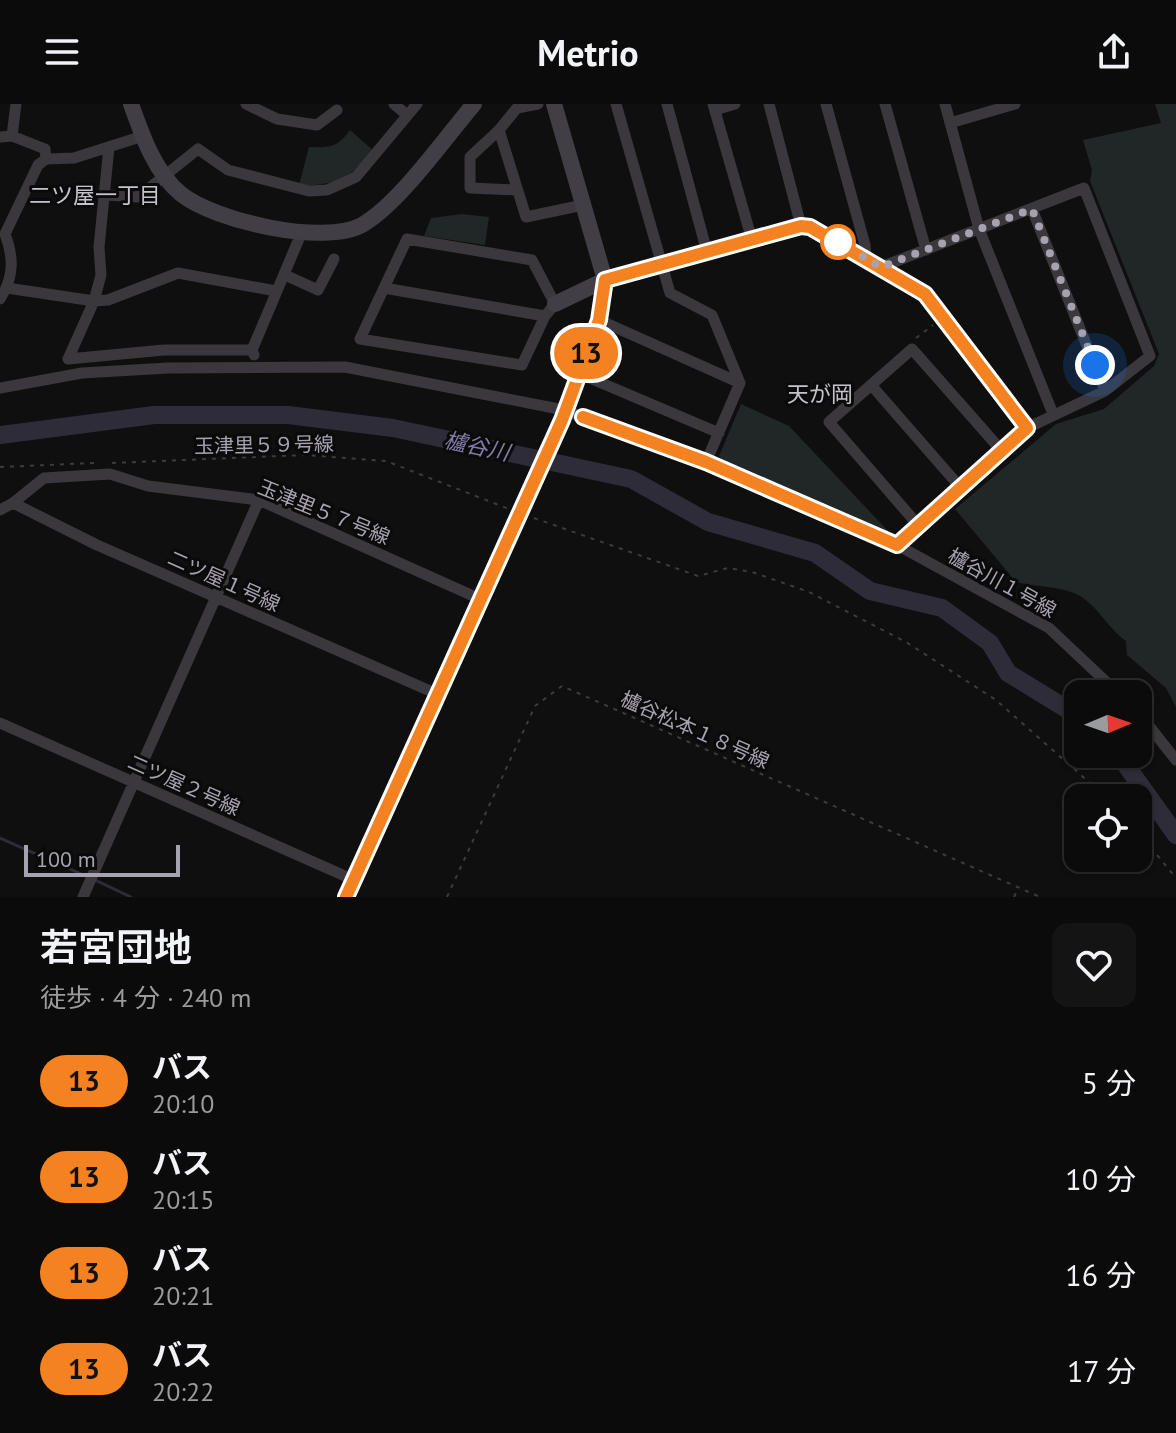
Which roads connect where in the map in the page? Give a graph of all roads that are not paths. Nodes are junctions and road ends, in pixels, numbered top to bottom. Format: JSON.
{"nodes":[{"id":1,"x":16,"y":104,"type":"edge"},
{"id":2,"x":131,"y":104,"type":"edge"},
{"id":3,"x":246,"y":104,"type":"edge"},
{"id":4,"x":394,"y":104,"type":"edge"},
{"id":5,"x":417,"y":104,"type":"edge"},
{"id":6,"x":474,"y":104,"type":"edge"},
{"id":7,"x":538,"y":104,"type":"edge"},
{"id":8,"x":554,"y":104,"type":"edge"},
{"id":9,"x":616,"y":104,"type":"edge"},
{"id":10,"x":667,"y":104,"type":"edge"},
{"id":11,"x":735,"y":104,"type":"edge"},
{"id":12,"x":769,"y":104,"type":"edge"},
{"id":13,"x":826,"y":104,"type":"edge"},
{"id":14,"x":885,"y":104,"type":"edge"},
{"id":15,"x":945,"y":104,"type":"edge"},
{"id":16,"x":1015,"y":104,"type":"edge"},
{"id":17,"x":336,"y":106,"type":"edge"},
{"id":18,"x":714,"y":107,"type":"edge"},
{"id":19,"x":407,"y":115,"type":"junction"},
{"id":20,"x":950,"y":123,"type":"junction"},
{"id":21,"x":499,"y":130,"type":"junction"},
{"id":22,"x":143,"y":136,"type":"junction"},
{"id":23,"x":6,"y":137,"type":"edge"},
{"id":24,"x":109,"y":147,"type":"junction"},
{"id":25,"x":46,"y":159,"type":"junction"},
{"id":26,"x":164,"y":176,"type":"junction"},
{"id":27,"x":517,"y":190,"type":"junction"},
{"id":28,"x":106,"y":195,"type":"junction"},
{"id":29,"x":583,"y":205,"type":"junction"},
{"id":30,"x":1032,"y":209,"type":"junction"},
{"id":31,"x":801,"y":226,"type":"junction"},
{"id":32,"x":979,"y":229,"type":"junction"},
{"id":33,"x":2,"y":234,"type":"edge"},
{"id":34,"x":301,"y":234,"type":"junction"},
{"id":35,"x":752,"y":240,"type":"junction"},
{"id":36,"x":926,"y":250,"type":"junction"},
{"id":37,"x":707,"y":252,"type":"junction"},
{"id":38,"x":866,"y":258,"type":"junction"},
{"id":39,"x":334,"y":259,"type":"dead end"},
{"id":40,"x":662,"y":264,"type":"junction"},
{"id":41,"x":881,"y":267,"type":"junction"},
{"id":42,"x":285,"y":275,"type":"junction"},
{"id":43,"x":605,"y":280,"type":"junction"},
{"id":44,"x":7,"y":288,"type":"junction"},
{"id":45,"x":384,"y":288,"type":"junction"},
{"id":46,"x":276,"y":291,"type":"junction"},
{"id":47,"x":0,"y":299,"type":"edge"},
{"id":48,"x":94,"y":301,"type":"junction"},
{"id":49,"x":550,"y":310,"type":"junction"},
{"id":50,"x":599,"y":320,"type":"junction"},
{"id":51,"x":252,"y":350,"type":"junction"},
{"id":52,"x":259,"y":367,"type":"junction"},
{"id":53,"x":578,"y":373,"type":"junction"},
{"id":54,"x":740,"y":383,"type":"junction"},
{"id":55,"x":872,"y":386,"type":"junction"},
{"id":56,"x":0,"y":388,"type":"edge"},
{"id":57,"x":1105,"y":391,"type":"junction"},
{"id":58,"x":1053,"y":414,"type":"junction"},
{"id":59,"x":563,"y":415,"type":"junction"},
{"id":60,"x":1027,"y":428,"type":"junction"},
{"id":61,"x":719,"y":433,"type":"junction"},
{"id":62,"x":1001,"y":450,"type":"junction"},
{"id":63,"x":706,"y":462,"type":"junction"},
{"id":64,"x":960,"y":487,"type":"junction"},
{"id":65,"x":259,"y":500,"type":"junction"},
{"id":66,"x":13,"y":503,"type":"junction"},
{"id":67,"x":0,"y":510,"type":"edge"},
{"id":68,"x":918,"y":525,"type":"junction"},
{"id":69,"x":897,"y":545,"type":"junction"},
{"id":70,"x":217,"y":598,"type":"junction"},
{"id":71,"x":480,"y":599,"type":"junction"},
{"id":72,"x":1104,"y":680,"type":"edge"},
{"id":73,"x":437,"y":694,"type":"junction"},
{"id":74,"x":0,"y":723,"type":"edge"},
{"id":75,"x":1152,"y":730,"type":"edge"},
{"id":76,"x":1176,"y":760,"type":"edge"},
{"id":77,"x":134,"y":782,"type":"junction"},
{"id":78,"x":354,"y":880,"type":"junction"},
{"id":79,"x":83,"y":897,"type":"edge"},
{"id":80,"x":346,"y":897,"type":"edge"}],
"edges":[{"from":1,"to":23,"type":"street"},
{"from":2,"to":22,"type":"street"},
{"from":3,"to":17,"type":"street"},
{"from":4,"to":19,"type":"street"},
{"from":5,"to":19,"type":"street"},
{"from":6,"to":34,"type":"street"},
{"from":7,"to":21,"type":"street"},
{"from":8,"to":29,"type":"street"},
{"from":9,"to":40,"type":"street"},
{"from":10,"to":37,"type":"street"},
{"from":11,"to":18,"type":"street"},
{"from":12,"to":31,"type":"street"},
{"from":13,"to":38,"type":"street"},
{"from":14,"to":36,"type":"street"},
{"from":15,"to":20,"type":"street"},
{"from":16,"to":20,"type":"street"},
{"from":18,"to":35,"type":"street"},
{"from":19,"to":26,"type":"street"},
{"from":20,"to":32,"type":"street"},
{"from":21,"to":27,"type":"street"},
{"from":21,"to":27,"type":"street"},
{"from":22,"to":24,"type":"street"},
{"from":22,"to":26,"type":"street"},
{"from":23,"to":25,"type":"street"},
{"from":24,"to":25,"type":"street"},
{"from":24,"to":28,"type":"street"},
{"from":25,"to":33,"type":"street"},
{"from":26,"to":28,"type":"street"},
{"from":26,"to":34,"type":"street"},
{"from":27,"to":29,"type":"street"},
{"from":28,"to":48,"type":"street"},
{"from":29,"to":43,"type":"street"},
{"from":30,"to":32,"type":"street"},
{"from":30,"to":57,"type":"street"},
{"from":30,"to":57,"type":"street"},
{"from":31,"to":35,"type":"street"},
{"from":31,"to":38,"type":"street"},
{"from":32,"to":36,"type":"street"},
{"from":32,"to":58,"type":"street"},
{"from":33,"to":44,"type":"street"},
{"from":34,"to":42,"type":"street"},
{"from":35,"to":37,"type":"street"},
{"from":36,"to":41,"type":"street"},
{"from":37,"to":40,"type":"street"},
{"from":38,"to":41,"type":"street"},
{"from":39,"to":42,"type":"street"},
{"from":40,"to":43,"type":"street"},
{"from":40,"to":54,"type":"street"},
{"from":41,"to":60,"type":"street"},
{"from":42,"to":46,"type":"street"},
{"from":43,"to":49,"type":"street"},
{"from":43,"to":50,"type":"street"},
{"from":44,"to":47,"type":"street"},
{"from":44,"to":48,"type":"street"},
{"from":45,"to":49,"type":"street"},
{"from":45,"to":49,"type":"street"},
{"from":45,"to":49,"type":"street"},
{"from":46,"to":48,"type":"street"},
{"from":46,"to":51,"type":"street"},
{"from":48,"to":51,"type":"street"},
{"from":50,"to":53,"type":"street"},
{"from":50,"to":54,"type":"street"},
{"from":51,"to":52,"type":"street"},
{"from":52,"to":56,"type":"street","name":"櫨谷川１号線"},
{"from":52,"to":59,"type":"street","name":"櫨谷川１号線"},
{"from":53,"to":59,"type":"street"},
{"from":53,"to":61,"type":"street"},
{"from":54,"to":61,"type":"street"},
{"from":55,"to":62,"type":"street"},
{"from":55,"to":64,"type":"street"},
{"from":55,"to":68,"type":"street"},
{"from":57,"to":58,"type":"street"},
{"from":58,"to":60,"type":"street"},
{"from":59,"to":63,"type":"street","name":"櫨谷川１号線"},
{"from":59,"to":71,"type":"street"},
{"from":60,"to":62,"type":"street"},
{"from":61,"to":63,"type":"street"},
{"from":62,"to":64,"type":"street"},
{"from":63,"to":69,"type":"street","name":"櫨谷川１号線"},
{"from":64,"to":68,"type":"street"},
{"from":65,"to":66,"type":"street","name":"玉津里５７号線"},
{"from":65,"to":70,"type":"street"},
{"from":65,"to":71,"type":"street","name":"玉津里５７号線"},
{"from":66,"to":67,"type":"street"},
{"from":66,"to":70,"type":"street","name":"二ツ屋１号線"},
{"from":68,"to":69,"type":"street"},
{"from":69,"to":72,"type":"street","name":"櫨谷川１号線"},
{"from":70,"to":73,"type":"street","name":"二ツ屋１号線"},
{"from":70,"to":77,"type":"street"},
{"from":71,"to":73,"type":"street"},
{"from":73,"to":78,"type":"street"},
{"from":74,"to":77,"type":"street","name":"二ツ屋２号線"},
{"from":75,"to":76,"type":"street"},
{"from":77,"to":78,"type":"street","name":"二ツ屋２号線"},
{"from":77,"to":79,"type":"street"},
{"from":78,"to":80,"type":"street"}]}
